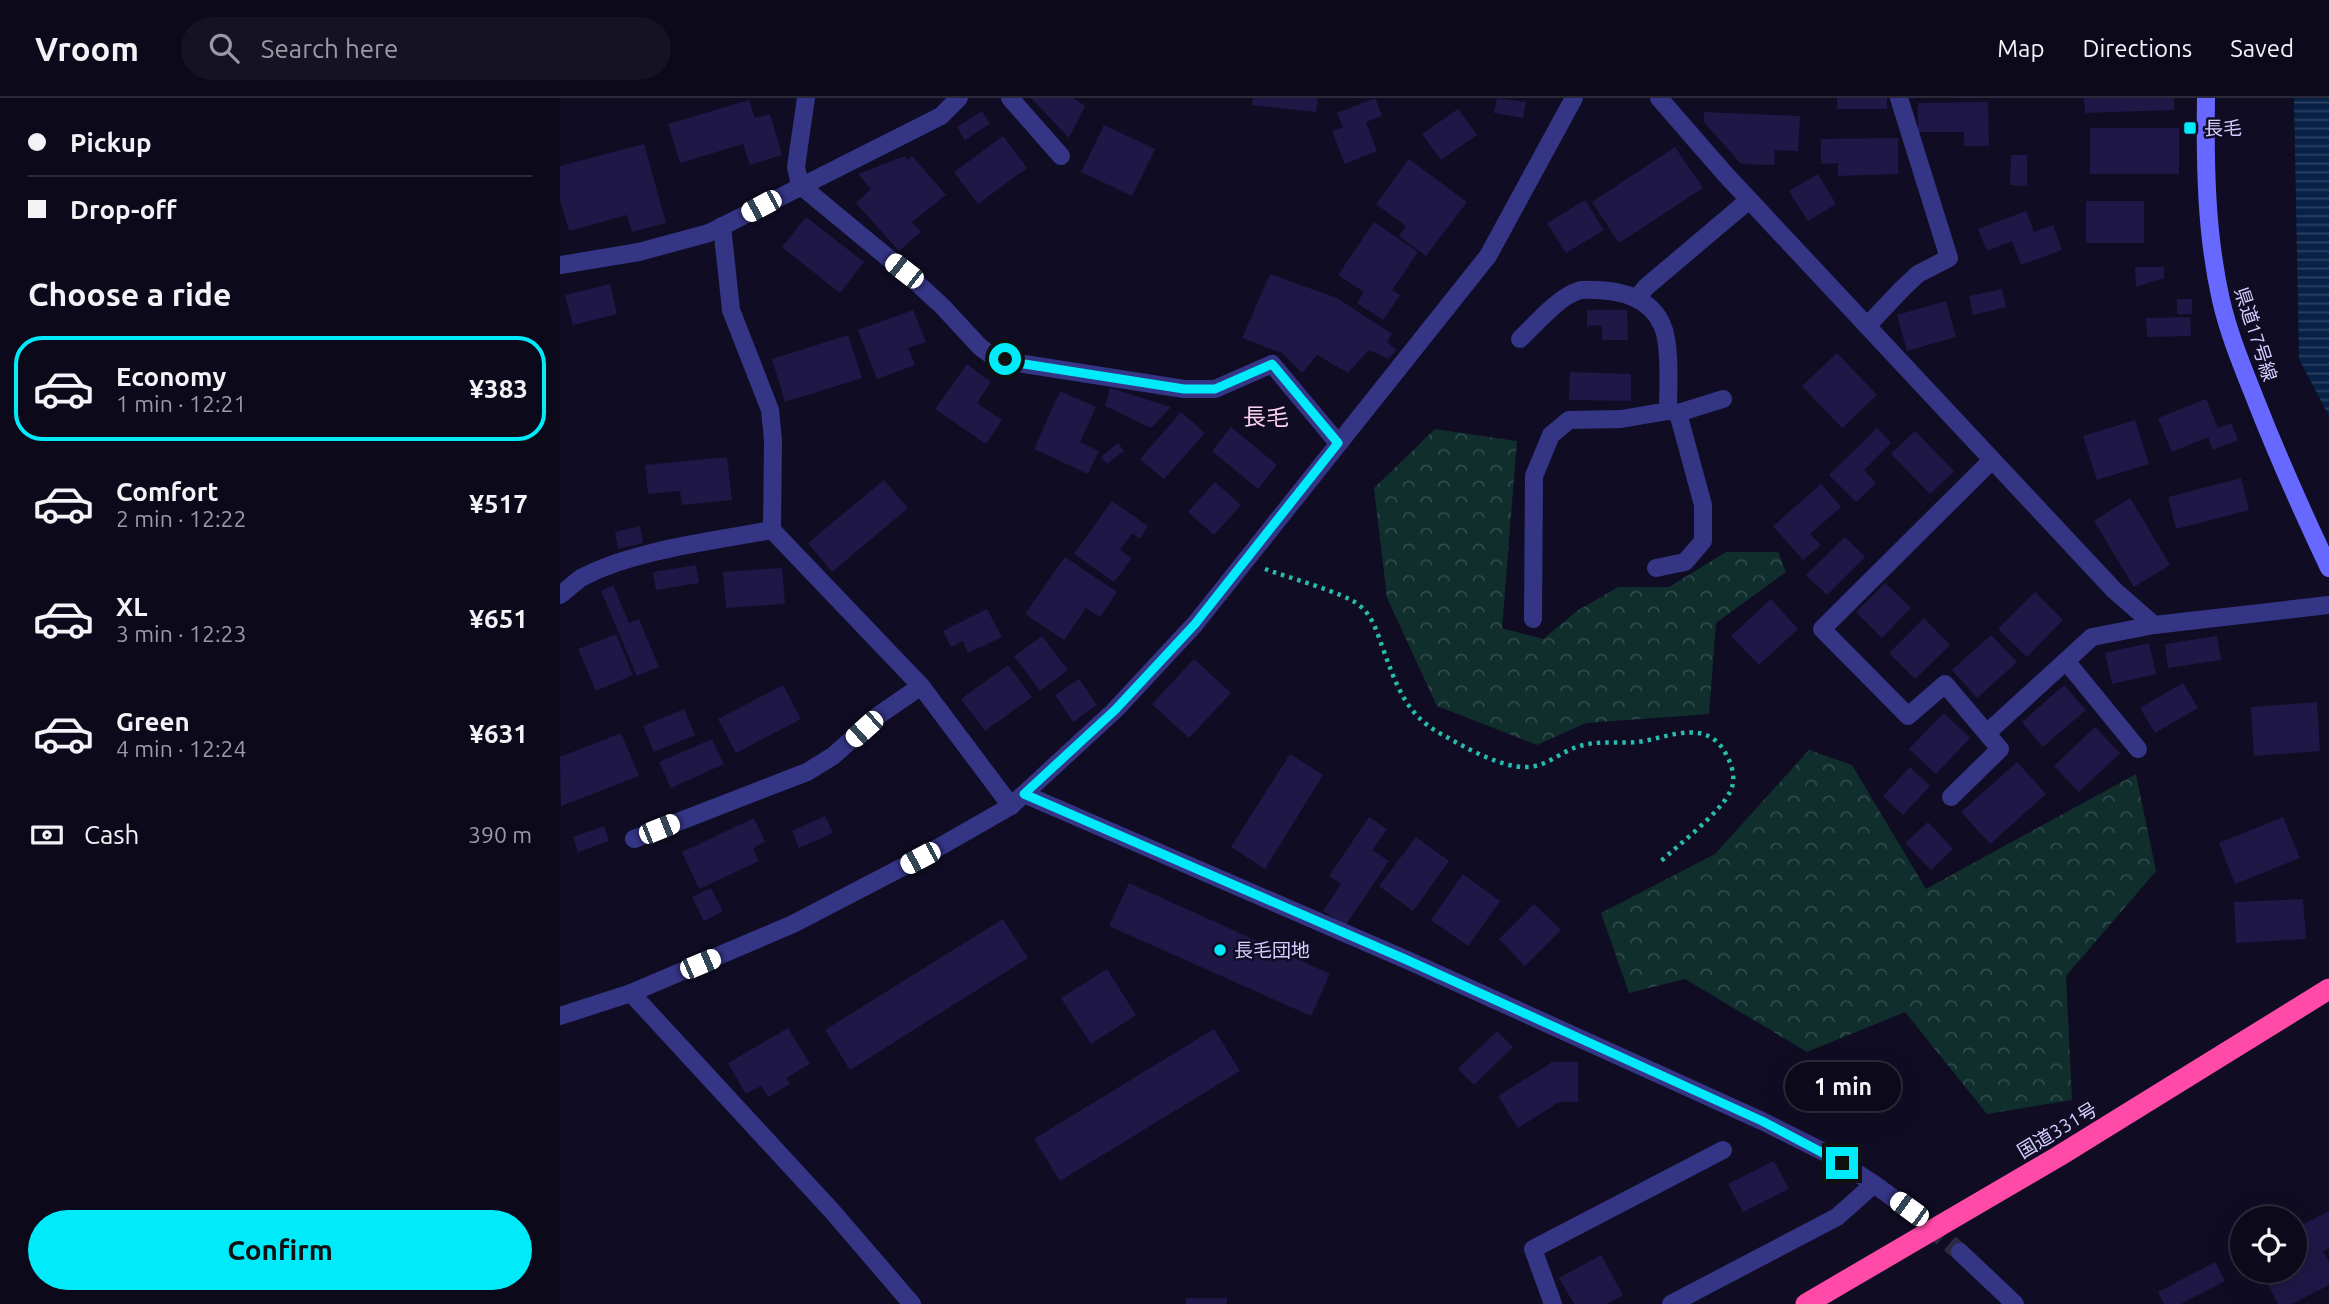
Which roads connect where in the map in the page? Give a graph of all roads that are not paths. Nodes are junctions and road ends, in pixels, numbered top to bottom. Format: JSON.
{"nodes":[{"id":1,"x":806,"y":98,"type":"edge"},
{"id":2,"x":958,"y":98,"type":"edge"},
{"id":3,"x":1010,"y":98,"type":"edge"},
{"id":4,"x":1574,"y":98,"type":"edge"},
{"id":5,"x":1660,"y":98,"type":"edge"},
{"id":6,"x":1899,"y":98,"type":"edge"},
{"id":7,"x":2206,"y":98,"type":"edge"},
{"id":8,"x":1061,"y":156,"type":"dead end"},
{"id":9,"x":800,"y":185,"type":"junction"},
{"id":10,"x":1749,"y":200,"type":"junction"},
{"id":11,"x":722,"y":226,"type":"junction"},
{"id":12,"x":560,"y":265,"type":"edge"},
{"id":13,"x":1637,"y":298,"type":"junction"},
{"id":14,"x":1867,"y":326,"type":"junction"},
{"id":15,"x":1520,"y":339,"type":"dead end"},
{"id":16,"x":1723,"y":399,"type":"dead end"},
{"id":17,"x":1673,"y":412,"type":"junction"},
{"id":18,"x":1338,"y":443,"type":"junction"},
{"id":19,"x":1992,"y":460,"type":"junction"},
{"id":20,"x":772,"y":530,"type":"junction"},
{"id":21,"x":1656,"y":568,"type":"dead end"},
{"id":22,"x":2329,"y":568,"type":"edge"},
{"id":23,"x":560,"y":595,"type":"edge"},
{"id":24,"x":2329,"y":605,"type":"edge"},
{"id":25,"x":1533,"y":619,"type":"dead end"},
{"id":26,"x":2154,"y":625,"type":"junction"},
{"id":27,"x":2066,"y":661,"type":"junction"},
{"id":28,"x":921,"y":686,"type":"junction"},
{"id":29,"x":1987,"y":733,"type":"junction"},
{"id":30,"x":2138,"y":749,"type":"dead end"},
{"id":31,"x":1951,"y":797,"type":"dead end"},
{"id":32,"x":1018,"y":800,"type":"junction"},
{"id":33,"x":634,"y":839,"type":"dead end"},
{"id":34,"x":2329,"y":989,"type":"edge"},
{"id":35,"x":631,"y":993,"type":"junction"},
{"id":36,"x":560,"y":1016,"type":"edge"},
{"id":37,"x":1723,"y":1150,"type":"dead end"},
{"id":38,"x":1874,"y":1184,"type":"junction"},
{"id":39,"x":1909,"y":1209,"type":"tunnel mouth"},
{"id":40,"x":1960,"y":1252,"type":"tunnel mouth"},
{"id":41,"x":912,"y":1304,"type":"edge"},
{"id":42,"x":1553,"y":1304,"type":"edge"},
{"id":43,"x":1671,"y":1304,"type":"edge"},
{"id":44,"x":1806,"y":1304,"type":"edge"},
{"id":45,"x":2015,"y":1304,"type":"edge"}],
"edges":[{"from":1,"to":9,"type":"street"},
{"from":2,"to":9,"type":"street"},
{"from":3,"to":8,"type":"street"},
{"from":4,"to":18,"type":"street"},
{"from":5,"to":10,"type":"street"},
{"from":6,"to":14,"type":"street"},
{"from":7,"to":22,"type":"main road","name":"県道17号線"},
{"from":9,"to":11,"type":"street"},
{"from":9,"to":18,"type":"street"},
{"from":10,"to":13,"type":"street"},
{"from":10,"to":14,"type":"street"},
{"from":11,"to":12,"type":"street"},
{"from":11,"to":20,"type":"street"},
{"from":13,"to":15,"type":"street"},
{"from":13,"to":17,"type":"street"},
{"from":14,"to":19,"type":"street"},
{"from":16,"to":17,"type":"street"},
{"from":17,"to":21,"type":"street"},
{"from":17,"to":25,"type":"street"},
{"from":18,"to":32,"type":"street"},
{"from":19,"to":26,"type":"street"},
{"from":19,"to":29,"type":"street"},
{"from":20,"to":23,"type":"street"},
{"from":20,"to":28,"type":"street"},
{"from":24,"to":26,"type":"street"},
{"from":26,"to":27,"type":"street"},
{"from":27,"to":29,"type":"street"},
{"from":27,"to":30,"type":"street"},
{"from":28,"to":32,"type":"street"},
{"from":28,"to":33,"type":"street"},
{"from":29,"to":31,"type":"street"},
{"from":32,"to":35,"type":"street"},
{"from":32,"to":38,"type":"street"},
{"from":34,"to":44,"type":"highway","name":"国道331号"},
{"from":35,"to":36,"type":"street"},
{"from":35,"to":41,"type":"street"},
{"from":37,"to":42,"type":"street"},
{"from":38,"to":39,"type":"street"},
{"from":38,"to":43,"type":"street"},
{"from":40,"to":45,"type":"street"}]}
